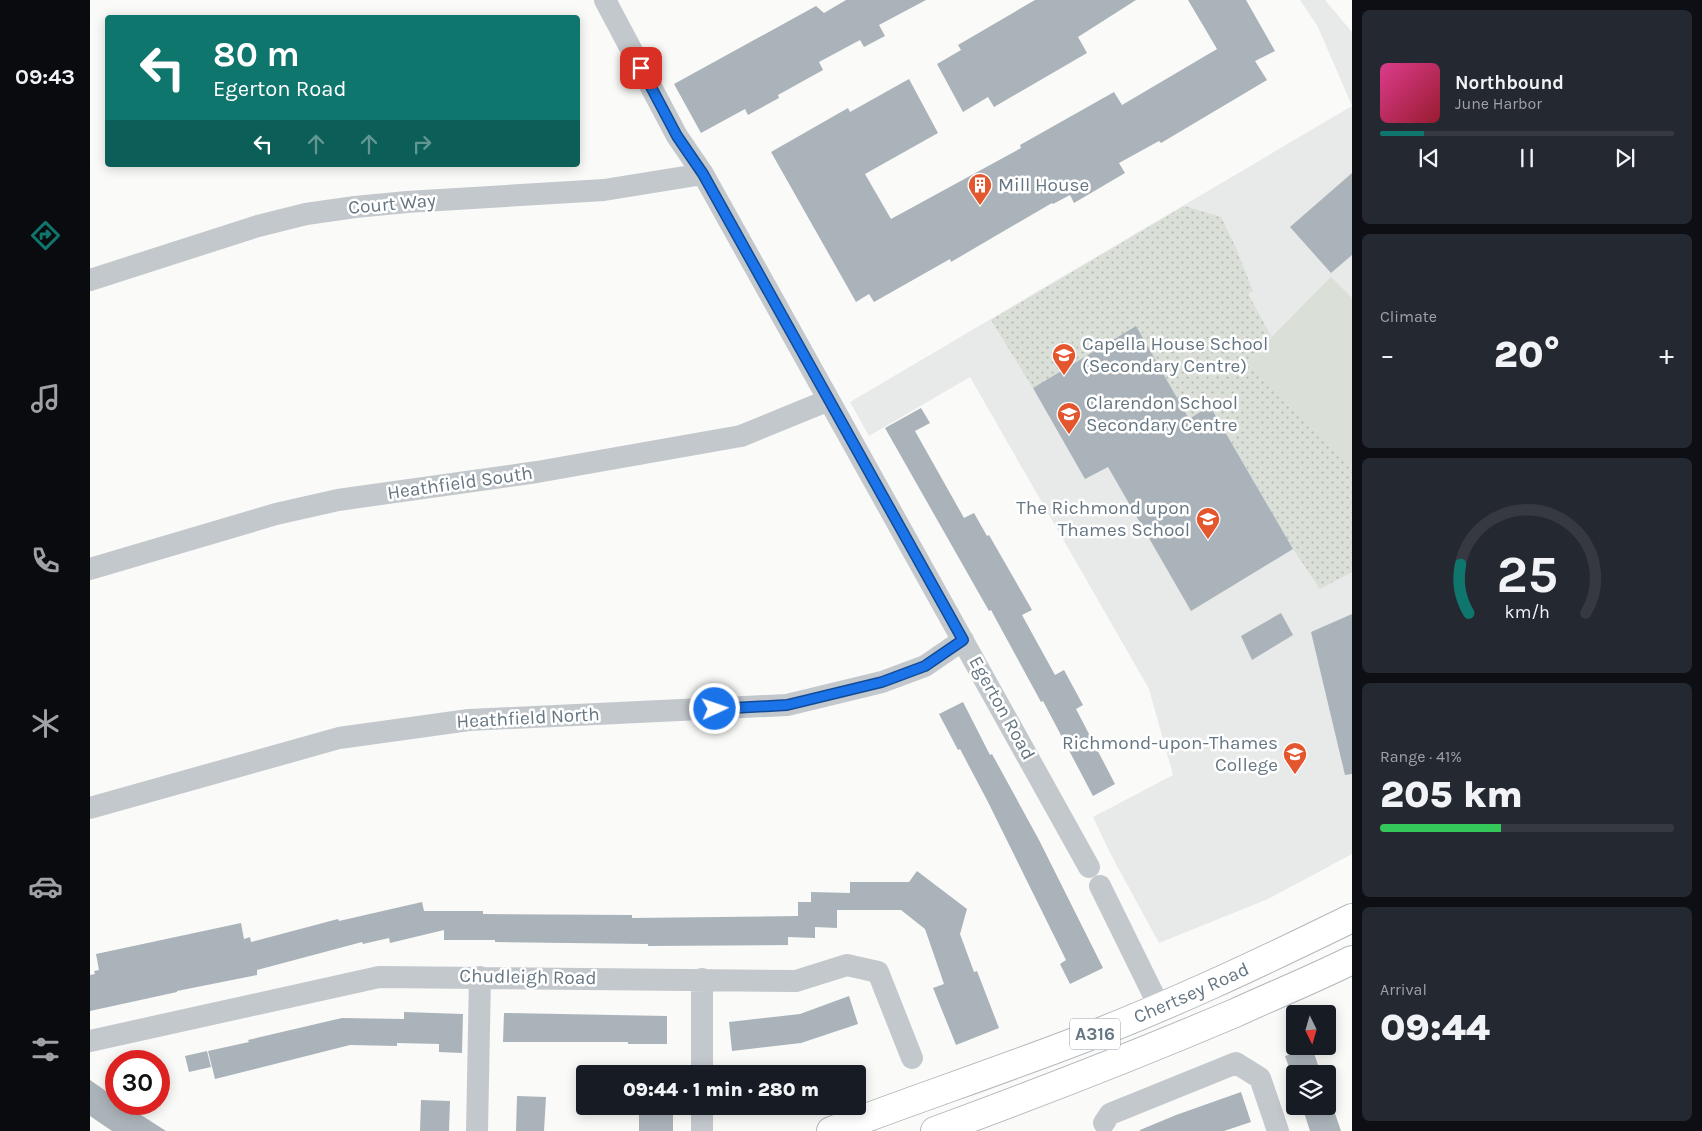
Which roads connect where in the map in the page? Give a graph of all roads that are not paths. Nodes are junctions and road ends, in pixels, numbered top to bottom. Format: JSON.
{"nodes":[{"id":1,"x":605,"y":0,"type":"edge"},
{"id":2,"x":703,"y":174,"type":"junction"},
{"id":3,"x":90,"y":280,"type":"edge"},
{"id":4,"x":829,"y":400,"type":"junction"},
{"id":5,"x":90,"y":569,"type":"edge"},
{"id":6,"x":963,"y":640,"type":"junction"},
{"id":7,"x":90,"y":808,"type":"edge"},
{"id":8,"x":1352,"y":918,"type":"edge"},
{"id":9,"x":1352,"y":960,"type":"edge"},
{"id":10,"x":480,"y":977,"type":"junction"},
{"id":11,"x":702,"y":979,"type":"junction"},
{"id":12,"x":1160,"y":1008,"type":"junction"},
{"id":13,"x":90,"y":1041,"type":"edge"},
{"id":14,"x":912,"y":1058,"type":"dead end"},
{"id":15,"x":702,"y":1065,"type":"edge"},
{"id":16,"x":702,"y":1115,"type":"edge"},
{"id":17,"x":1104,"y":1123,"type":"dead end"},
{"id":18,"x":477,"y":1131,"type":"edge"},
{"id":19,"x":702,"y":1131,"type":"edge"},
{"id":20,"x":831,"y":1131,"type":"edge"},
{"id":21,"x":935,"y":1131,"type":"edge"},
{"id":22,"x":1278,"y":1131,"type":"edge"}],
"edges":[{"from":1,"to":2,"type":"street","name":"Egerton Road"},
{"from":2,"to":3,"type":"street","name":"Court Way"},
{"from":2,"to":4,"type":"street","name":"Egerton Road"},
{"from":4,"to":5,"type":"street","name":"Heathfield South"},
{"from":4,"to":6,"type":"street","name":"Egerton Road"},
{"from":6,"to":7,"type":"street","name":"Heathfield North"},
{"from":6,"to":12,"type":"street","name":"Egerton Road"},
{"from":8,"to":12,"type":"highway","name":"Chertsey Road","number":"A316"},
{"from":9,"to":21,"type":"highway","name":"Chertsey Road","number":"A316"},
{"from":10,"to":11,"type":"street","name":"Chudleigh Road"},
{"from":10,"to":13,"type":"street","name":"Chudleigh Road"},
{"from":10,"to":18,"type":"street"},
{"from":11,"to":14,"type":"street","name":"Chudleigh Road"},
{"from":11,"to":15,"type":"street"},
{"from":12,"to":20,"type":"highway","name":"Chertsey Road","number":"A316"},
{"from":16,"to":19,"type":"street"},
{"from":17,"to":22,"type":"street"}]}
